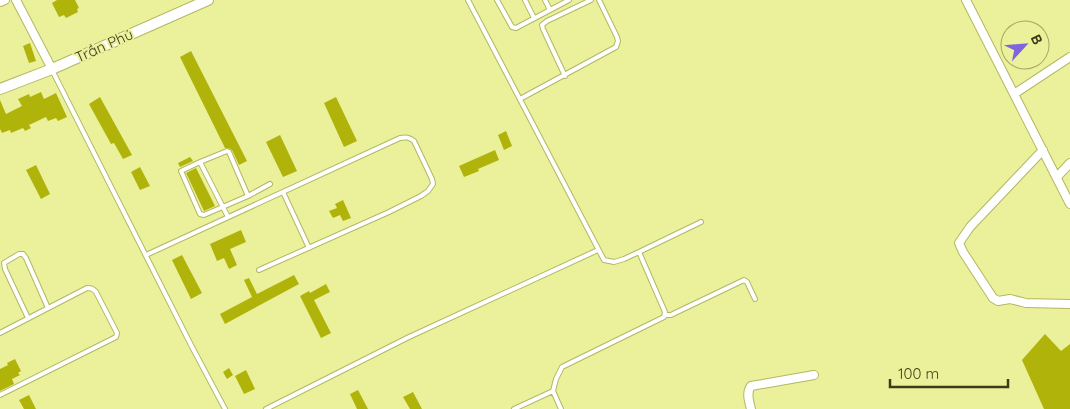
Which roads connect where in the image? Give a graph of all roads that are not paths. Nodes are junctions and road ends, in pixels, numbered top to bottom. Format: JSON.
{"nodes":[{"id":1,"x":5,"y":0,"type":"edge"},
{"id":2,"x":16,"y":0,"type":"edge"},
{"id":3,"x":208,"y":0,"type":"edge"},
{"id":4,"x":468,"y":0,"type":"edge"},
{"id":5,"x":497,"y":0,"type":"edge"},
{"id":6,"x":525,"y":0,"type":"edge"},
{"id":7,"x":545,"y":0,"type":"edge"},
{"id":8,"x":570,"y":0,"type":"edge"},
{"id":9,"x":591,"y":0,"type":"edge"},
{"id":10,"x":599,"y":0,"type":"edge"},
{"id":11,"x":966,"y":0,"type":"edge"},
{"id":12,"x":0,"y":2,"type":"edge"},
{"id":13,"x":583,"y":2,"type":"edge"},
{"id":14,"x":560,"y":5,"type":"junction"},
{"id":15,"x":550,"y":10,"type":"junction"},
{"id":16,"x":564,"y":13,"type":"junction"},
{"id":17,"x":541,"y":15,"type":"junction"},
{"id":18,"x":534,"y":18,"type":"junction"},
{"id":19,"x":544,"y":23,"type":"junction"},
{"id":20,"x":1070,"y":57,"type":"edge"},
{"id":21,"x":52,"y":69,"type":"junction"},
{"id":22,"x":565,"y":76,"type":"junction"},
{"id":23,"x":0,"y":89,"type":"edge"},
{"id":24,"x":1014,"y":94,"type":"junction"},
{"id":25,"x":520,"y":99,"type":"junction"},
{"id":26,"x":1043,"y":150,"type":"junction"},
{"id":27,"x":200,"y":162,"type":"junction"},
{"id":28,"x":1070,"y":163,"type":"edge"},
{"id":29,"x":1057,"y":177,"type":"junction"},
{"id":30,"x":270,"y":184,"type":"dead end"},
{"id":31,"x":283,"y":192,"type":"junction"},
{"id":32,"x":248,"y":196,"type":"junction"},
{"id":33,"x":1070,"y":204,"type":"edge"},
{"id":34,"x":223,"y":207,"type":"junction"},
{"id":35,"x":228,"y":217,"type":"junction"},
{"id":36,"x":702,"y":222,"type":"dead end"},
{"id":37,"x":309,"y":248,"type":"junction"},
{"id":38,"x":598,"y":250,"type":"junction"},
{"id":39,"x":638,"y":252,"type":"junction"},
{"id":40,"x":146,"y":255,"type":"junction"},
{"id":41,"x":259,"y":270,"type":"dead end"},
{"id":42,"x":755,"y":299,"type":"dead end"},
{"id":43,"x":1070,"y":304,"type":"edge"},
{"id":44,"x":48,"y":308,"type":"junction"},
{"id":45,"x":665,"y":314,"type":"junction"},
{"id":46,"x":28,"y":318,"type":"junction"},
{"id":47,"x":0,"y":333,"type":"edge"},
{"id":48,"x":814,"y":375,"type":"dead end"},
{"id":49,"x":553,"y":391,"type":"junction"},
{"id":50,"x":0,"y":395,"type":"edge"},
{"id":51,"x":225,"y":409,"type":"edge"},
{"id":52,"x":266,"y":409,"type":"edge"},
{"id":53,"x":514,"y":409,"type":"edge"},
{"id":54,"x":561,"y":409,"type":"edge"},
{"id":55,"x":750,"y":409,"type":"edge"}],
"edges":[{"from":1,"to":12,"type":"street"},
{"from":2,"to":21,"type":"street"},
{"from":3,"to":21,"type":"street","name":"Trần Phú"},
{"from":4,"to":25,"type":"lane"},
{"from":5,"to":18,"type":"lane"},
{"from":6,"to":18,"type":"lane"},
{"from":7,"to":15,"type":"lane"},
{"from":8,"to":14,"type":"lane"},
{"from":9,"to":13,"type":"lane"},
{"from":10,"to":22,"type":"lane"},
{"from":11,"to":24,"type":"street"},
{"from":13,"to":16,"type":"lane"},
{"from":14,"to":15,"type":"lane"},
{"from":14,"to":16,"type":"lane"},
{"from":15,"to":17,"type":"lane"},
{"from":16,"to":19,"type":"lane"},
{"from":17,"to":18,"type":"lane"},
{"from":17,"to":19,"type":"lane"},
{"from":19,"to":22,"type":"lane"},
{"from":20,"to":24,"type":"street"},
{"from":21,"to":23,"type":"street","name":"Trần Phú"},
{"from":21,"to":40,"type":"lane"},
{"from":22,"to":25,"type":"lane"},
{"from":24,"to":26,"type":"street"},
{"from":25,"to":38,"type":"lane"},
{"from":26,"to":29,"type":"street"},
{"from":26,"to":43,"type":"street"},
{"from":27,"to":32,"type":"lane"},
{"from":27,"to":34,"type":"lane"},
{"from":27,"to":34,"type":"lane"},
{"from":28,"to":29,"type":"street"},
{"from":29,"to":33,"type":"street"},
{"from":30,"to":32,"type":"lane"},
{"from":31,"to":35,"type":"lane"},
{"from":31,"to":37,"type":"lane"},
{"from":31,"to":37,"type":"lane"},
{"from":32,"to":34,"type":"lane"},
{"from":34,"to":35,"type":"lane"},
{"from":35,"to":40,"type":"lane"},
{"from":36,"to":39,"type":"lane"},
{"from":37,"to":41,"type":"lane"},
{"from":38,"to":39,"type":"lane"},
{"from":38,"to":52,"type":"lane"},
{"from":39,"to":45,"type":"lane"},
{"from":40,"to":51,"type":"lane"},
{"from":42,"to":45,"type":"lane"},
{"from":44,"to":46,"type":"lane"},
{"from":44,"to":46,"type":"lane"},
{"from":44,"to":50,"type":"lane"},
{"from":45,"to":49,"type":"lane"},
{"from":46,"to":47,"type":"lane"},
{"from":48,"to":55,"type":"street"},
{"from":49,"to":53,"type":"lane"},
{"from":49,"to":54,"type":"lane"}]}
